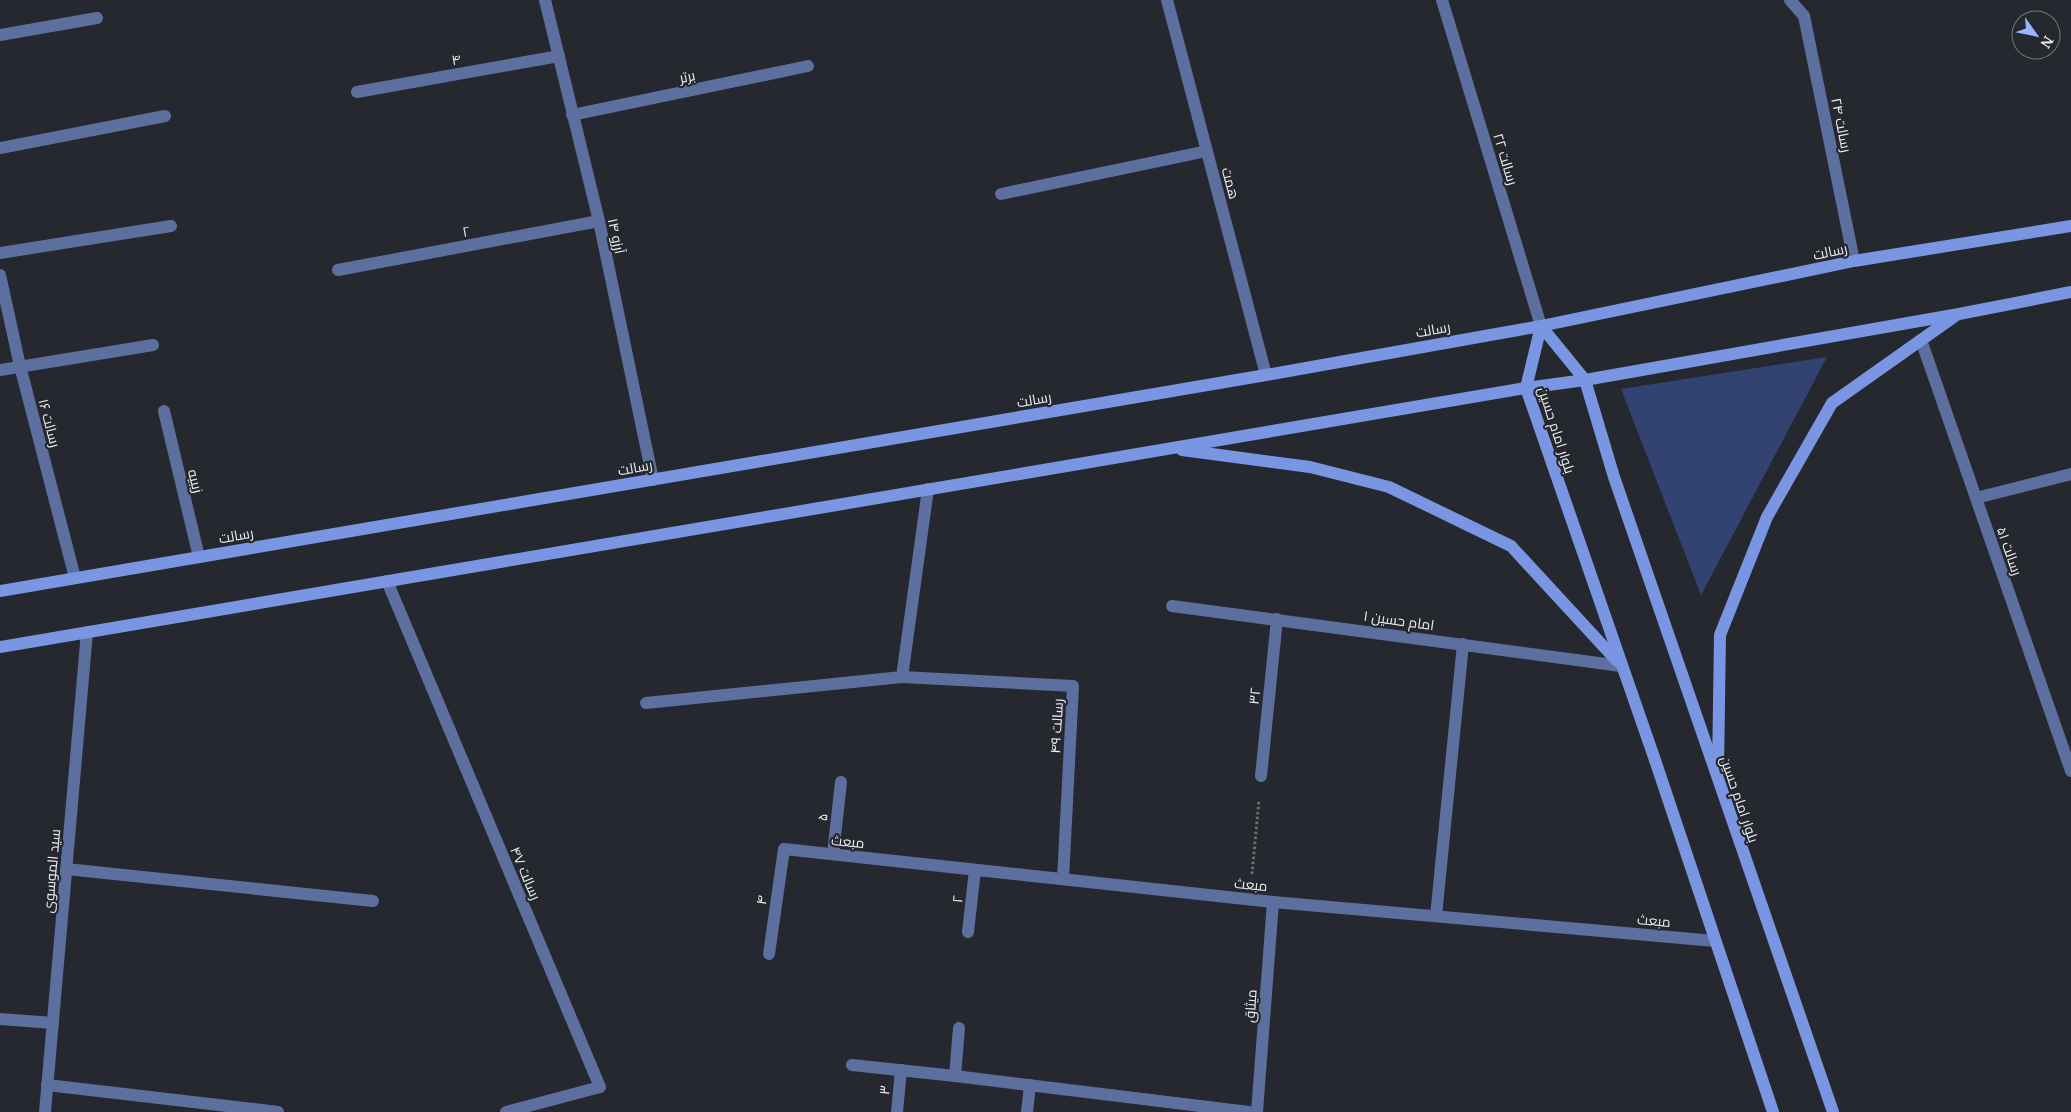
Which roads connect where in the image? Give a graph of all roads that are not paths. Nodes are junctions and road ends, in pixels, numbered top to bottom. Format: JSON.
{"nodes":[{"id":1,"x":545,"y":0,"type":"edge"},
{"id":2,"x":1167,"y":0,"type":"edge"},
{"id":3,"x":1442,"y":0,"type":"edge"},
{"id":4,"x":1790,"y":0,"type":"edge"},
{"id":5,"x":97,"y":18,"type":"dead end"},
{"id":6,"x":0,"y":35,"type":"edge"},
{"id":7,"x":559,"y":56,"type":"junction"},
{"id":8,"x":808,"y":66,"type":"dead end"},
{"id":9,"x":357,"y":92,"type":"dead end"},
{"id":10,"x":572,"y":114,"type":"junction"},
{"id":11,"x":165,"y":116,"type":"dead end"},
{"id":12,"x":0,"y":148,"type":"edge"},
{"id":13,"x":1207,"y":151,"type":"junction"},
{"id":14,"x":1001,"y":194,"type":"dead end"},
{"id":15,"x":599,"y":221,"type":"junction"},
{"id":16,"x":171,"y":226,"type":"dead end"},
{"id":17,"x":2071,"y":226,"type":"edge"},
{"id":18,"x":0,"y":253,"type":"edge"},
{"id":19,"x":1854,"y":261,"type":"junction"},
{"id":20,"x":338,"y":270,"type":"dead end"},
{"id":21,"x":0,"y":275,"type":"edge"},
{"id":22,"x":2071,"y":292,"type":"edge"},
{"id":23,"x":1959,"y":314,"type":"junction"},
{"id":24,"x":1541,"y":326,"type":"junction"},
{"id":25,"x":1921,"y":340,"type":"junction"},
{"id":26,"x":153,"y":345,"type":"dead end"},
{"id":27,"x":20,"y":366,"type":"junction"},
{"id":28,"x":0,"y":370,"type":"edge"},
{"id":29,"x":1266,"y":375,"type":"junction"},
{"id":30,"x":1585,"y":380,"type":"junction"},
{"id":31,"x":1526,"y":388,"type":"junction"},
{"id":32,"x":164,"y":412,"type":"dead end"},
{"id":33,"x":1170,"y":448,"type":"junction"},
{"id":34,"x":2071,"y":474,"type":"edge"},
{"id":35,"x":653,"y":480,"type":"junction"},
{"id":36,"x":928,"y":489,"type":"junction"},
{"id":37,"x":1976,"y":498,"type":"junction"},
{"id":38,"x":199,"y":557,"type":"junction"},
{"id":39,"x":76,"y":578,"type":"junction"},
{"id":40,"x":388,"y":581,"type":"junction"},
{"id":41,"x":0,"y":591,"type":"edge"},
{"id":42,"x":1172,"y":606,"type":"dead end"},
{"id":43,"x":1277,"y":619,"type":"junction"},
{"id":44,"x":87,"y":632,"type":"junction"},
{"id":45,"x":1463,"y":644,"type":"junction"},
{"id":46,"x":0,"y":647,"type":"edge"},
{"id":47,"x":1621,"y":666,"type":"junction"},
{"id":48,"x":902,"y":677,"type":"junction"},
{"id":49,"x":646,"y":703,"type":"dead end"},
{"id":50,"x":2071,"y":770,"type":"edge"},
{"id":51,"x":1261,"y":776,"type":"road end"},
{"id":52,"x":1718,"y":781,"type":"junction"},
{"id":53,"x":841,"y":782,"type":"dead end"},
{"id":54,"x":784,"y":849,"type":"joint"},
{"id":55,"x":833,"y":854,"type":"junction"},
{"id":56,"x":66,"y":869,"type":"junction"},
{"id":57,"x":975,"y":870,"type":"junction"},
{"id":58,"x":1063,"y":879,"type":"junction"},
{"id":59,"x":373,"y":901,"type":"dead end"},
{"id":60,"x":1273,"y":902,"type":"junction"},
{"id":61,"x":1436,"y":916,"type":"junction"},
{"id":62,"x":968,"y":932,"type":"dead end"},
{"id":63,"x":1715,"y":940,"type":"junction"},
{"id":64,"x":769,"y":954,"type":"dead end"},
{"id":65,"x":0,"y":1020,"type":"edge"},
{"id":66,"x":53,"y":1023,"type":"junction"},
{"id":67,"x":959,"y":1028,"type":"dead end"},
{"id":68,"x":852,"y":1065,"type":"dead end"},
{"id":69,"x":901,"y":1070,"type":"junction"},
{"id":70,"x":955,"y":1076,"type":"junction"},
{"id":71,"x":47,"y":1085,"type":"junction"},
{"id":72,"x":1030,"y":1085,"type":"junction"},
{"id":73,"x":253,"y":1110,"type":"edge"},
{"id":74,"x":45,"y":1112,"type":"edge"},
{"id":75,"x":278,"y":1112,"type":"edge"},
{"id":76,"x":506,"y":1112,"type":"edge"},
{"id":77,"x":897,"y":1112,"type":"edge"},
{"id":78,"x":1027,"y":1112,"type":"edge"},
{"id":79,"x":1249,"y":1112,"type":"edge"},
{"id":80,"x":1258,"y":1112,"type":"edge"},
{"id":81,"x":1773,"y":1112,"type":"edge"},
{"id":82,"x":1833,"y":1112,"type":"edge"}],
"edges":[{"from":1,"to":7,"type":"street","name":"۱۴ آرزو"},
{"from":2,"to":13,"type":"street","name":"همت"},
{"from":3,"to":24,"type":"street","name":"رسالت ۲۲"},
{"from":4,"to":19,"type":"street","name":"رسالت ۲۴"},
{"from":5,"to":6,"type":"street"},
{"from":7,"to":9,"type":"street","name":"۴"},
{"from":7,"to":10,"type":"street","name":"۱۴ آرزو"},
{"from":8,"to":10,"type":"street","name":"برتر"},
{"from":10,"to":15,"type":"street","name":"۱۴ آرزو"},
{"from":11,"to":12,"type":"street"},
{"from":13,"to":14,"type":"street"},
{"from":13,"to":29,"type":"street","name":"همت"},
{"from":15,"to":20,"type":"street","name":"۲"},
{"from":15,"to":35,"type":"street","name":"۱۴ آرزو"},
{"from":16,"to":18,"type":"street"},
{"from":17,"to":19,"type":"main road","name":"رسالت"},
{"from":19,"to":24,"type":"main road","name":"رسالت"},
{"from":21,"to":27,"type":"street","name":"رسالت ۱۶"},
{"from":22,"to":23,"type":"main road"},
{"from":23,"to":25,"type":"main road"},
{"from":23,"to":30,"type":"main road"},
{"from":24,"to":29,"type":"main road","name":"رسالت"},
{"from":24,"to":30,"type":"main road","name":"بلوار امام حسین"},
{"from":24,"to":31,"type":"main road","name":"بلوار امام حسین"},
{"from":25,"to":37,"type":"street","name":"رسالت ۵۱"},
{"from":25,"to":52,"type":"main road"},
{"from":26,"to":27,"type":"street"},
{"from":27,"to":28,"type":"street"},
{"from":27,"to":39,"type":"street","name":"رسالت ۱۶"},
{"from":29,"to":35,"type":"main road","name":"رسالت"},
{"from":30,"to":31,"type":"main road"},
{"from":30,"to":52,"type":"main road","name":"بلوار امام حسین"},
{"from":31,"to":33,"type":"main road"},
{"from":31,"to":47,"type":"main road","name":"بلوار امام حسین"},
{"from":32,"to":38,"type":"street","name":"زیبیه"},
{"from":33,"to":36,"type":"main road"},
{"from":33,"to":47,"type":"main road"},
{"from":34,"to":37,"type":"street"},
{"from":35,"to":38,"type":"main road","name":"رسالت"},
{"from":36,"to":40,"type":"main road"},
{"from":36,"to":48,"type":"street"},
{"from":37,"to":50,"type":"street","name":"رسالت ۵۱"},
{"from":38,"to":39,"type":"main road","name":"رسالت"},
{"from":39,"to":41,"type":"main road","name":"رسالت"},
{"from":40,"to":44,"type":"main road"},
{"from":40,"to":76,"type":"street","name":"رسالت ۴۷"},
{"from":42,"to":43,"type":"street","name":"امام حسین ۱"},
{"from":43,"to":45,"type":"street","name":"امام حسین ۱"},
{"from":43,"to":51,"type":"street","name":"۳۲"},
{"from":44,"to":46,"type":"main road"},
{"from":44,"to":56,"type":"street","name":"سید الموسوی"},
{"from":45,"to":47,"type":"street","name":"امام حسین ۱"},
{"from":45,"to":61,"type":"street"},
{"from":47,"to":63,"type":"main road","name":"بلوار امام حسین"},
{"from":48,"to":49,"type":"street","name":"رسالت ۴۹"},
{"from":48,"to":58,"type":"street","name":"رسالت ۴۹"},
{"from":52,"to":82,"type":"main road","name":"بلوار امام حسین"},
{"from":53,"to":55,"type":"street","name":"۵"},
{"from":54,"to":55,"type":"street","name":"مبعث"},
{"from":54,"to":64,"type":"street","name":"۴"},
{"from":55,"to":57,"type":"street","name":"مبعث"},
{"from":56,"to":59,"type":"street"},
{"from":56,"to":66,"type":"street","name":"سید الموسوی"},
{"from":57,"to":58,"type":"street","name":"مبعث"},
{"from":57,"to":62,"type":"street","name":"۲"},
{"from":58,"to":60,"type":"street","name":"مبعث"},
{"from":60,"to":61,"type":"street","name":"مبعث"},
{"from":60,"to":80,"type":"street","name":"میثاق"},
{"from":61,"to":63,"type":"street","name":"مبعث"},
{"from":63,"to":81,"type":"main road","name":"بلوار امام حسین"},
{"from":65,"to":66,"type":"street"},
{"from":66,"to":71,"type":"street","name":"سید الموسوی"},
{"from":67,"to":70,"type":"street"},
{"from":68,"to":69,"type":"street"},
{"from":69,"to":70,"type":"street"},
{"from":69,"to":77,"type":"street","name":"۳"},
{"from":70,"to":72,"type":"street"},
{"from":71,"to":73,"type":"street"},
{"from":71,"to":74,"type":"street","name":"سید الموسوی"},
{"from":72,"to":78,"type":"street"},
{"from":72,"to":79,"type":"street"},
{"from":73,"to":75,"type":"street"}]}
